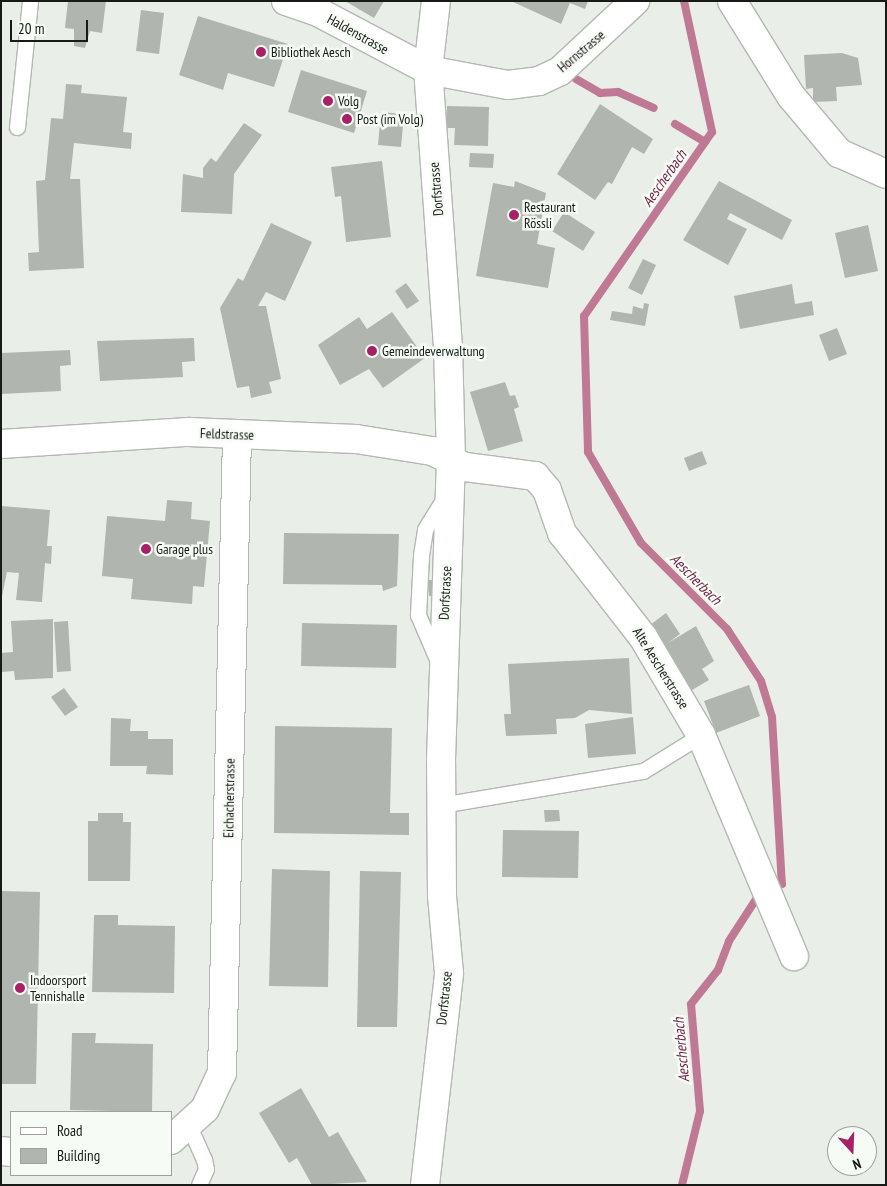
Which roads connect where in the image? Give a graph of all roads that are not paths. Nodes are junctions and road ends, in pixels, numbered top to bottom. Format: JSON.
{"nodes":[{"id":1,"x":30,"y":1,"type":"edge"},
{"id":2,"x":286,"y":1,"type":"edge"},
{"id":3,"x":436,"y":1,"type":"edge"},
{"id":4,"x":635,"y":1,"type":"edge"},
{"id":5,"x":732,"y":1,"type":"edge"},
{"id":6,"x":428,"y":70,"type":"junction"},
{"id":7,"x":17,"y":127,"type":"dead end"},
{"id":8,"x":886,"y":174,"type":"edge"},
{"id":9,"x":237,"y":436,"type":"junction"},
{"id":10,"x":1,"y":444,"type":"edge"},
{"id":11,"x":451,"y":460,"type":"junction"},
{"id":12,"x":701,"y":735,"type":"junction"},
{"id":13,"x":441,"y":805,"type":"junction"},
{"id":14,"x":794,"y":956,"type":"dead end"},
{"id":15,"x":180,"y":1133,"type":"edge"},
{"id":16,"x":199,"y":1185,"type":"edge"},
{"id":17,"x":425,"y":1185,"type":"edge"}],
"edges":[{"from":1,"to":7,"type":"lane"},
{"from":2,"to":6,"type":"street","name":"Haldenstrasse"},
{"from":3,"to":6,"type":"street","name":"Dorfstrasse"},
{"from":4,"to":6,"type":"street","name":"Hornstrasse"},
{"from":5,"to":8,"type":"street"},
{"from":6,"to":11,"type":"street","name":"Dorfstrasse"},
{"from":9,"to":10,"type":"street","name":"Feldstrasse"},
{"from":9,"to":11,"type":"street","name":"Feldstrasse"},
{"from":9,"to":15,"type":"street","name":"Eichacherstrasse"},
{"from":11,"to":12,"type":"street","name":"Alte Aescherstrasse"},
{"from":11,"to":13,"type":"street","name":"Dorfstrasse"},
{"from":12,"to":13,"type":"lane"},
{"from":12,"to":14,"type":"street","name":"Alte Aescherstrasse"},
{"from":13,"to":17,"type":"street","name":"Dorfstrasse"},
{"from":15,"to":16,"type":"lane"}]}
